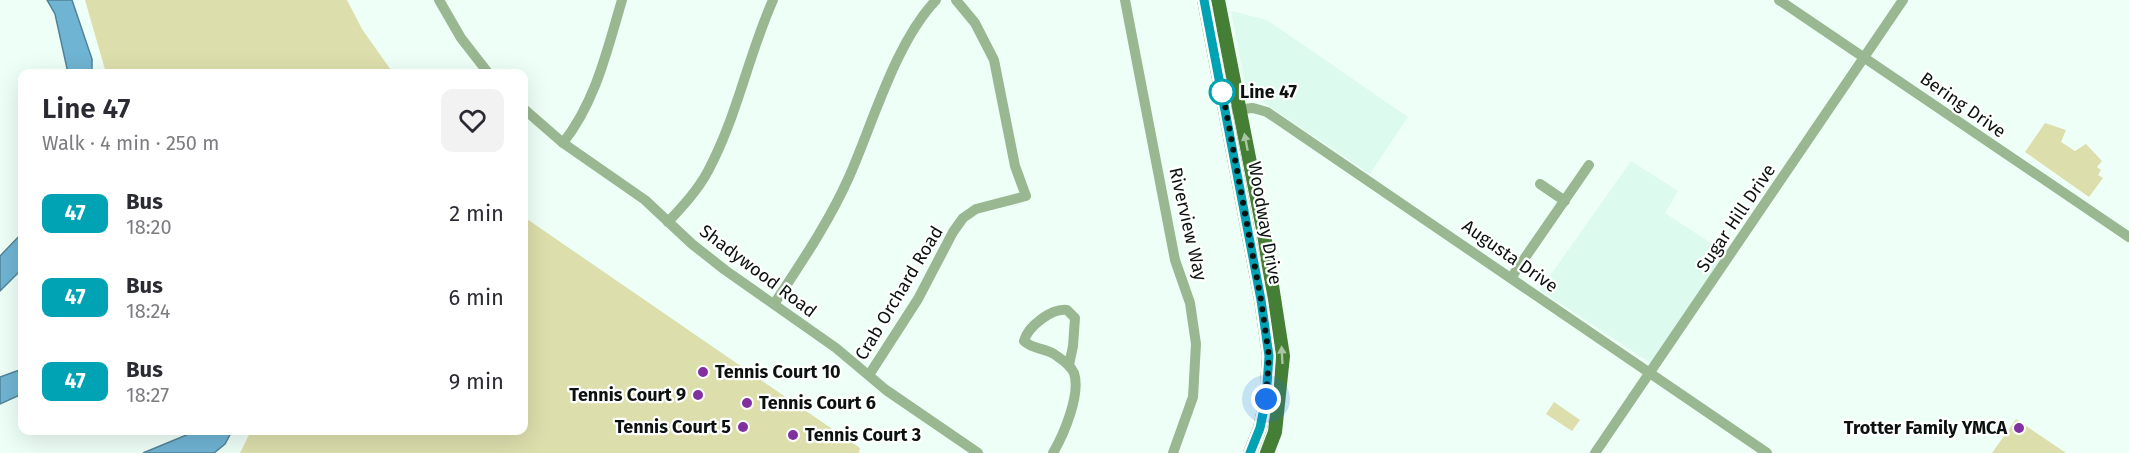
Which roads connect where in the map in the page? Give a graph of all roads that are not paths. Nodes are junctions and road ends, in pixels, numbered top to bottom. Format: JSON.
{"nodes":[{"id":1,"x":439,"y":0,"type":"edge"},
{"id":2,"x":622,"y":0,"type":"edge"},
{"id":3,"x":773,"y":0,"type":"edge"},
{"id":4,"x":936,"y":0,"type":"edge"},
{"id":5,"x":956,"y":0,"type":"edge"},
{"id":6,"x":1125,"y":0,"type":"edge"},
{"id":7,"x":1204,"y":0,"type":"edge"},
{"id":8,"x":1218,"y":0,"type":"edge"},
{"id":9,"x":1779,"y":0,"type":"edge"},
{"id":10,"x":1903,"y":0,"type":"edge"},
{"id":11,"x":1864,"y":57,"type":"junction"},
{"id":12,"x":485,"y":69,"type":"edge"},
{"id":13,"x":1233,"y":110,"type":"junction"},
{"id":14,"x":528,"y":112,"type":"edge"},
{"id":15,"x":563,"y":143,"type":"junction"},
{"id":16,"x":1589,"y":165,"type":"dead end"},
{"id":17,"x":1540,"y":184,"type":"dead end"},
{"id":18,"x":1564,"y":201,"type":"junction"},
{"id":19,"x":668,"y":222,"type":"junction"},
{"id":20,"x":1264,"y":234,"type":"junction"},
{"id":21,"x":1249,"y":236,"type":"junction"},
{"id":22,"x":2129,"y":237,"type":"edge"},
{"id":23,"x":1511,"y":278,"type":"junction"},
{"id":24,"x":774,"y":304,"type":"junction"},
{"id":25,"x":1069,"y":365,"type":"junction"},
{"id":26,"x":1651,"y":372,"type":"junction"},
{"id":27,"x":869,"y":375,"type":"junction"},
{"id":28,"x":978,"y":453,"type":"edge"},
{"id":29,"x":1053,"y":453,"type":"edge"},
{"id":30,"x":1173,"y":453,"type":"edge"},
{"id":31,"x":1251,"y":453,"type":"edge"},
{"id":32,"x":1267,"y":453,"type":"edge"},
{"id":33,"x":1595,"y":453,"type":"edge"},
{"id":34,"x":1767,"y":453,"type":"edge"}],
"edges":[{"from":1,"to":12,"type":"street"},
{"from":2,"to":15,"type":"street"},
{"from":3,"to":19,"type":"street"},
{"from":4,"to":24,"type":"street"},
{"from":5,"to":27,"type":"street","name":"Crab Orchard Road"},
{"from":6,"to":30,"type":"street","name":"Riverview Way"},
{"from":7,"to":13,"type":"main road","name":"Woodway Drive"},
{"from":8,"to":13,"type":"main road","name":"Woodway Drive"},
{"from":9,"to":11,"type":"street","name":"Bering Drive"},
{"from":10,"to":11,"type":"street","name":"Sugar Hill Drive"},
{"from":11,"to":22,"type":"street","name":"Bering Drive"},
{"from":11,"to":26,"type":"street","name":"Sugar Hill Drive"},
{"from":20,"to":13,"type":"main road","name":"Woodway Drive","one_way":true},
{"from":13,"to":21,"type":"main road","name":"Woodway Drive"},
{"from":13,"to":23,"type":"street","name":"Augusta Drive"},
{"from":14,"to":15,"type":"street","name":"Shadywood Road"},
{"from":15,"to":19,"type":"street","name":"Shadywood Road"},
{"from":16,"to":18,"type":"street"},
{"from":17,"to":18,"type":"street"},
{"from":18,"to":23,"type":"street"},
{"from":19,"to":24,"type":"street","name":"Shadywood Road"},
{"from":20,"to":21,"type":"main road"},
{"from":32,"to":20,"type":"main road","name":"Woodway Drive","one_way":true},
{"from":21,"to":31,"type":"main road","name":"Woodway Drive"},
{"from":23,"to":26,"type":"street","name":"Augusta Drive"},
{"from":24,"to":27,"type":"street","name":"Shadywood Road"},
{"from":25,"to":25,"type":"street"},
{"from":25,"to":29,"type":"street"},
{"from":26,"to":33,"type":"street","name":"Sugar Hill Drive"},
{"from":26,"to":34,"type":"street","name":"Augusta Drive"},
{"from":27,"to":28,"type":"street","name":"Shadywood Road"}]}
